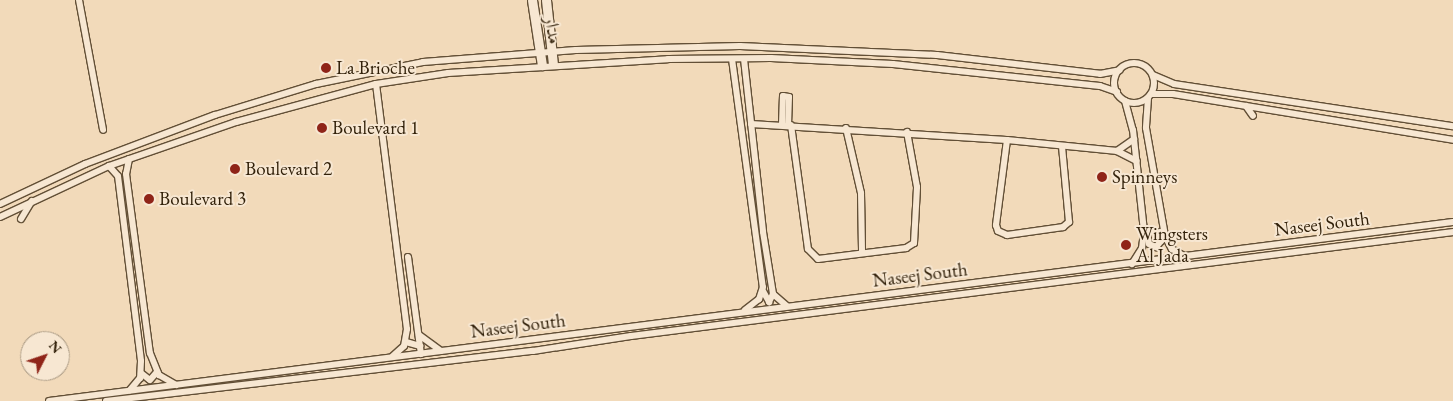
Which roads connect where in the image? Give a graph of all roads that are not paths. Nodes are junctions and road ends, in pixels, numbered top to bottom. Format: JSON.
{"nodes":[{"id":1,"x":79,"y":0,"type":"edge"},
{"id":2,"x":532,"y":0,"type":"edge"},
{"id":3,"x":546,"y":0,"type":"edge"},
{"id":4,"x":552,"y":52,"type":"junction"},
{"id":5,"x":541,"y":53,"type":"junction"},
{"id":6,"x":732,"y":59,"type":"junction"},
{"id":7,"x":744,"y":59,"type":"junction"},
{"id":8,"x":554,"y":64,"type":"junction"},
{"id":9,"x":542,"y":65,"type":"junction"},
{"id":10,"x":1120,"y":70,"type":"junction"},
{"id":11,"x":1153,"y":75,"type":"junction"},
{"id":12,"x":376,"y":84,"type":"junction"},
{"id":13,"x":1117,"y":92,"type":"junction"},
{"id":14,"x":1149,"y":96,"type":"junction"},
{"id":15,"x":1125,"y":100,"type":"junction"},
{"id":16,"x":1246,"y":106,"type":"junction"},
{"id":17,"x":1253,"y":116,"type":"dead end"},
{"id":18,"x":751,"y":124,"type":"junction"},
{"id":19,"x":787,"y":124,"type":"junction"},
{"id":20,"x":1453,"y":126,"type":"edge"},
{"id":21,"x":846,"y":128,"type":"junction"},
{"id":22,"x":103,"y":130,"type":"dead end"},
{"id":23,"x":907,"y":132,"type":"junction"},
{"id":24,"x":1007,"y":140,"type":"junction"},
{"id":25,"x":1134,"y":140,"type":"junction"},
{"id":26,"x":1453,"y":140,"type":"edge"},
{"id":27,"x":1062,"y":146,"type":"junction"},
{"id":28,"x":1117,"y":151,"type":"junction"},
{"id":29,"x":129,"y":158,"type":"junction"},
{"id":30,"x":1137,"y":161,"type":"junction"},
{"id":31,"x":110,"y":166,"type":"junction"},
{"id":32,"x":126,"y":171,"type":"junction"},
{"id":33,"x":117,"y":172,"type":"junction"},
{"id":34,"x":32,"y":201,"type":"junction"},
{"id":35,"x":0,"y":204,"type":"edge"},
{"id":36,"x":1161,"y":215,"type":"junction"},
{"id":37,"x":0,"y":217,"type":"edge"},
{"id":38,"x":21,"y":219,"type":"dead end"},
{"id":39,"x":1453,"y":222,"type":"edge"},
{"id":40,"x":1144,"y":224,"type":"junction"},
{"id":41,"x":125,"y":231,"type":"junction"},
{"id":42,"x":1453,"y":232,"type":"edge"},
{"id":43,"x":120,"y":237,"type":"dead end"},
{"id":44,"x":862,"y":254,"type":"junction"},
{"id":45,"x":408,"y":257,"type":"dead end"},
{"id":46,"x":1187,"y":257,"type":"junction"},
{"id":47,"x":1132,"y":264,"type":"junction"},
{"id":48,"x":125,"y":280,"type":"dead end"},
{"id":49,"x":133,"y":289,"type":"junction"},
{"id":50,"x":763,"y":290,"type":"junction"},
{"id":51,"x":773,"y":294,"type":"junction"},
{"id":52,"x":788,"y":306,"type":"junction"},
{"id":53,"x":744,"y":311,"type":"junction"},
{"id":54,"x":418,"y":334,"type":"junction"},
{"id":55,"x":406,"y":342,"type":"junction"},
{"id":56,"x":420,"y":350,"type":"junction"},
{"id":57,"x":442,"y":351,"type":"junction"},
{"id":58,"x":391,"y":358,"type":"junction"},
{"id":59,"x":157,"y":372,"type":"junction"},
{"id":60,"x":141,"y":374,"type":"junction"},
{"id":61,"x":177,"y":385,"type":"junction"},
{"id":62,"x":129,"y":391,"type":"junction"},
{"id":63,"x":49,"y":401,"type":"edge"},
{"id":64,"x":106,"y":401,"type":"edge"}],
"edges":[{"from":1,"to":22,"type":"street"},
{"from":2,"to":5,"type":"street","name":"مدار"},
{"from":3,"to":4,"type":"street","name":"مدار"},
{"from":4,"to":5,"type":"street"},
{"from":4,"to":8,"type":"street","name":"مدار"},
{"from":4,"to":10,"type":"street"},
{"from":5,"to":9,"type":"street","name":"مدار"},
{"from":5,"to":35,"type":"street"},
{"from":6,"to":7,"type":"street"},
{"from":6,"to":8,"type":"street"},
{"from":6,"to":50,"type":"street"},
{"from":7,"to":13,"type":"street"},
{"from":7,"to":18,"type":"street"},
{"from":8,"to":9,"type":"street"},
{"from":9,"to":12,"type":"street"},
{"from":10,"to":11,"type":"street"},
{"from":10,"to":13,"type":"street"},
{"from":11,"to":14,"type":"street"},
{"from":11,"to":20,"type":"street"},
{"from":12,"to":29,"type":"street"},
{"from":12,"to":55,"type":"street"},
{"from":13,"to":15,"type":"street"},
{"from":14,"to":15,"type":"street"},
{"from":14,"to":16,"type":"street"},
{"from":14,"to":36,"type":"street"},
{"from":15,"to":25,"type":"street"},
{"from":16,"to":17,"type":"street"},
{"from":16,"to":26,"type":"street"},
{"from":18,"to":19,"type":"street"},
{"from":18,"to":51,"type":"street"},
{"from":19,"to":21,"type":"street"},
{"from":19,"to":44,"type":"street"},
{"from":21,"to":23,"type":"street"},
{"from":21,"to":44,"type":"street"},
{"from":23,"to":24,"type":"street"},
{"from":23,"to":44,"type":"street"},
{"from":24,"to":27,"type":"street"},
{"from":24,"to":27,"type":"street"},
{"from":25,"to":28,"type":"street"},
{"from":25,"to":30,"type":"street"},
{"from":27,"to":28,"type":"street"},
{"from":28,"to":30,"type":"street"},
{"from":29,"to":31,"type":"street"},
{"from":29,"to":32,"type":"street"},
{"from":30,"to":40,"type":"street"},
{"from":31,"to":33,"type":"street"},
{"from":31,"to":34,"type":"street"},
{"from":32,"to":33,"type":"street"},
{"from":32,"to":59,"type":"street"},
{"from":33,"to":41,"type":"street"},
{"from":34,"to":37,"type":"street"},
{"from":34,"to":38,"type":"street"},
{"from":36,"to":40,"type":"street"},
{"from":36,"to":46,"type":"street"},
{"from":39,"to":46,"type":"street","name":"Naseej South"},
{"from":40,"to":47,"type":"street"},
{"from":41,"to":43,"type":"street"},
{"from":41,"to":49,"type":"street"},
{"from":42,"to":64,"type":"street"},
{"from":45,"to":54,"type":"street"},
{"from":46,"to":47,"type":"street","name":"Naseej South"},
{"from":47,"to":52,"type":"street","name":"Naseej South"},
{"from":48,"to":49,"type":"street"},
{"from":49,"to":60,"type":"street"},
{"from":50,"to":51,"type":"street"},
{"from":50,"to":53,"type":"street"},
{"from":51,"to":52,"type":"street"},
{"from":52,"to":53,"type":"street","name":"Naseej South"},
{"from":53,"to":57,"type":"street","name":"Naseej South"},
{"from":54,"to":56,"type":"street"},
{"from":54,"to":57,"type":"street"},
{"from":55,"to":56,"type":"street"},
{"from":55,"to":58,"type":"street"},
{"from":56,"to":57,"type":"street","name":"Naseej South"},
{"from":56,"to":58,"type":"street","name":"Naseej South"},
{"from":58,"to":61,"type":"street","name":"Naseej South"},
{"from":59,"to":60,"type":"street"},
{"from":59,"to":61,"type":"street"},
{"from":60,"to":62,"type":"street"},
{"from":61,"to":62,"type":"street","name":"Naseej South"},
{"from":62,"to":63,"type":"street","name":"Naseej South"}]}
